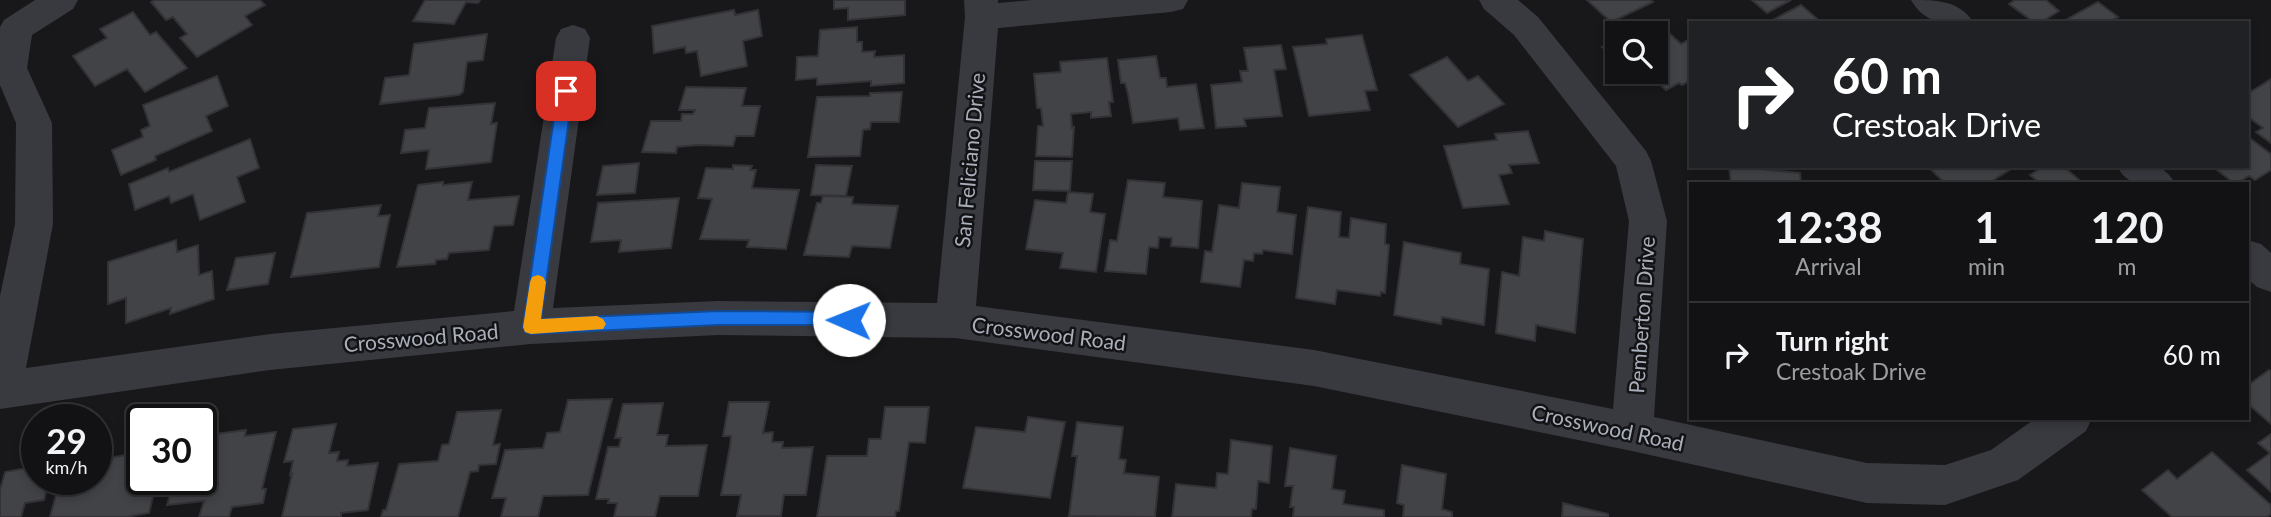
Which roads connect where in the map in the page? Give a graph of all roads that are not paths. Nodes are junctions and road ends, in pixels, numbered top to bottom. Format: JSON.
{"nodes":[{"id":1,"x":61,"y":0,"type":"edge"},
{"id":2,"x":1171,"y":0,"type":"edge"},
{"id":3,"x":1496,"y":0,"type":"edge"},
{"id":4,"x":1928,"y":0,"type":"edge"},
{"id":5,"x":981,"y":8,"type":"edge"},
{"id":6,"x":1954,"y":21,"type":"edge"},
{"id":7,"x":573,"y":38,"type":"dead end"},
{"id":8,"x":2137,"y":168,"type":"edge"},
{"id":9,"x":2155,"y":182,"type":"edge"},
{"id":10,"x":2249,"y":258,"type":"edge"},
{"id":11,"x":2271,"y":276,"type":"edge"},
{"id":12,"x":2249,"y":292,"type":"edge"},
{"id":13,"x":955,"y":321,"type":"junction"},
{"id":14,"x":531,"y":327,"type":"junction"},
{"id":15,"x":1,"y":390,"type":"edge"},
{"id":16,"x":2068,"y":420,"type":"edge"},
{"id":17,"x":1632,"y":432,"type":"junction"}],
"edges":[{"from":1,"to":15,"type":"street"},
{"from":2,"to":5,"type":"street"},
{"from":3,"to":17,"type":"street","name":"Pemberton Drive"},
{"from":4,"to":6,"type":"street"},
{"from":5,"to":13,"type":"street","name":"San Feliciano Drive"},
{"from":7,"to":14,"type":"street"},
{"from":8,"to":9,"type":"street"},
{"from":10,"to":11,"type":"street"},
{"from":11,"to":12,"type":"street"},
{"from":13,"to":14,"type":"street","name":"Crosswood Road"},
{"from":13,"to":17,"type":"street","name":"Crosswood Road"},
{"from":14,"to":15,"type":"street","name":"Crosswood Road"},
{"from":16,"to":17,"type":"street","name":"Crosswood Road"}]}
